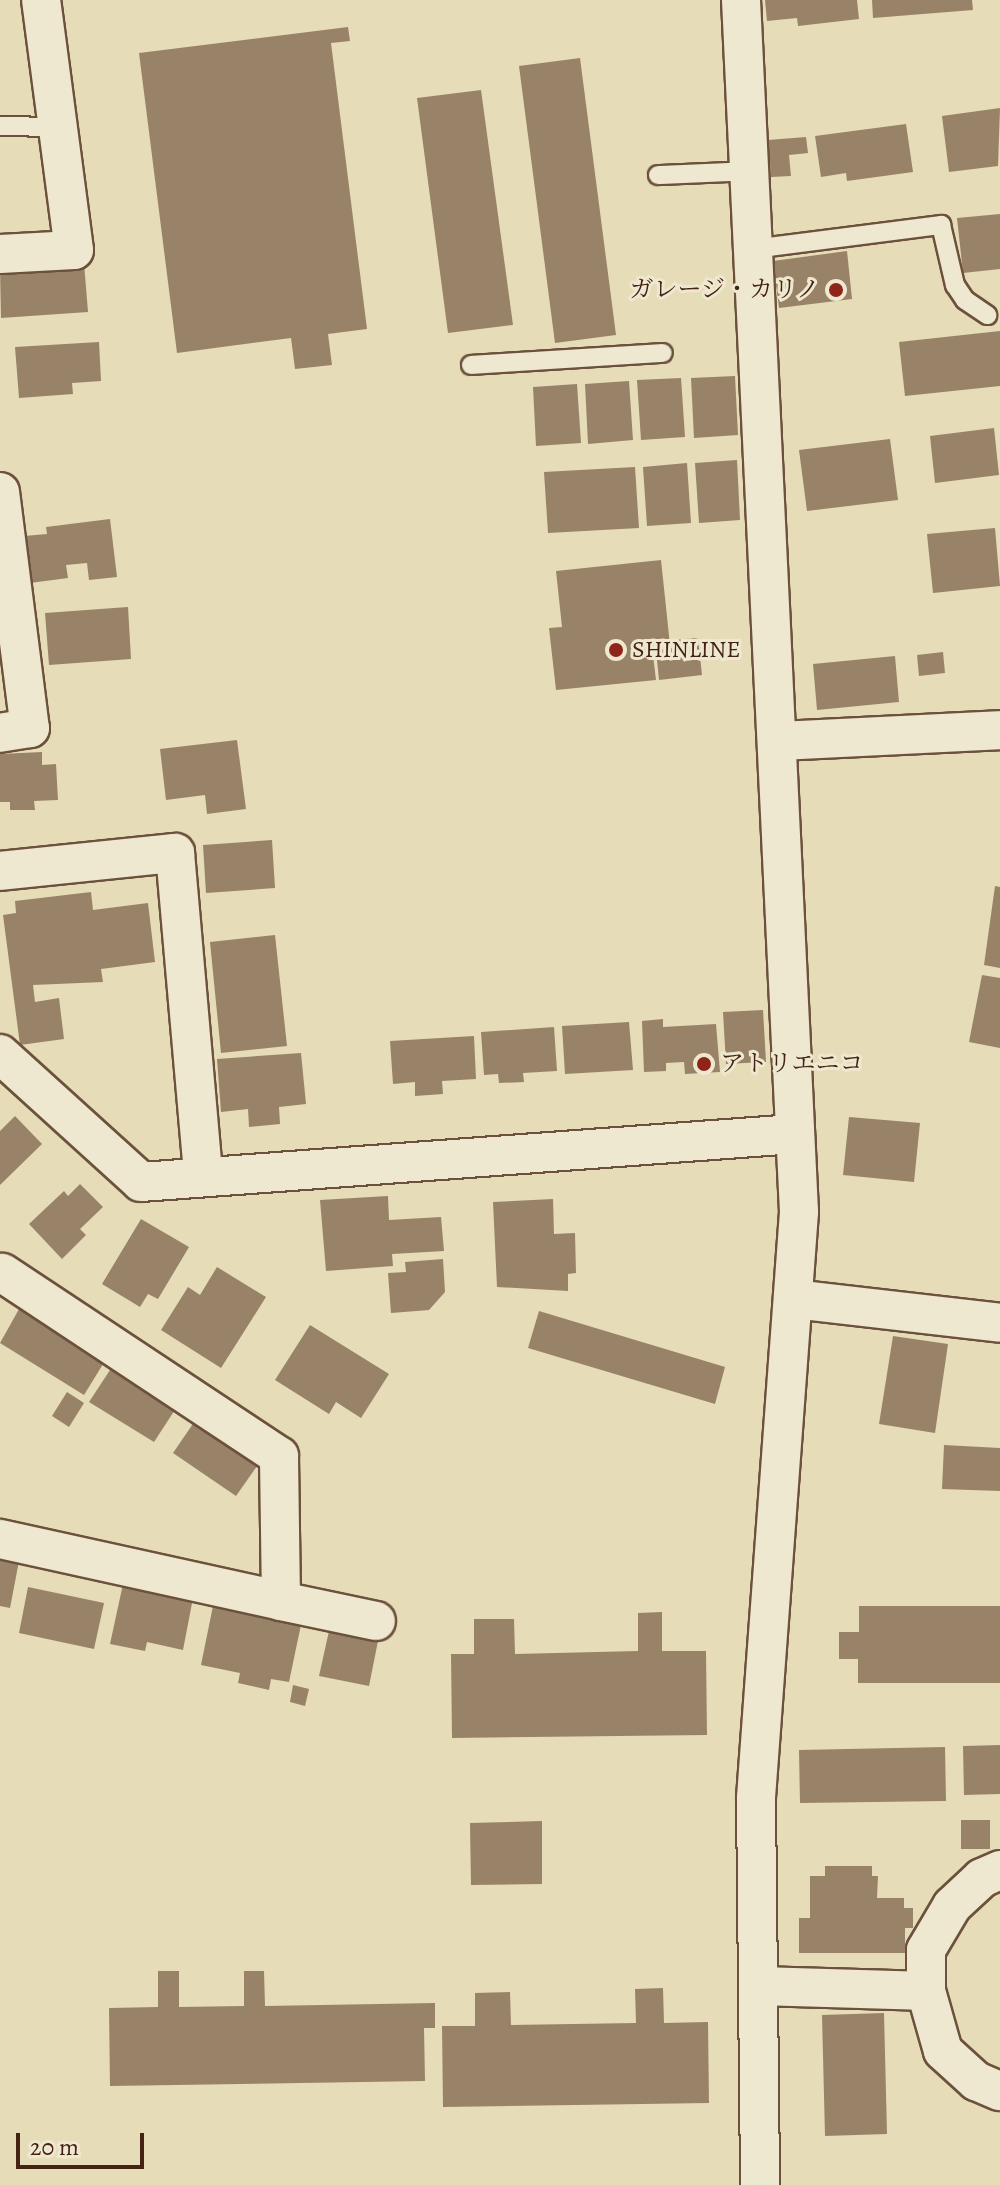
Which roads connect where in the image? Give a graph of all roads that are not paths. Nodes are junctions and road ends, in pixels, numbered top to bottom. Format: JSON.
{"nodes":[{"id":1,"x":41,"y":0,"type":"edge"},
{"id":2,"x":741,"y":0,"type":"edge"},
{"id":3,"x":0,"y":126,"type":"edge"},
{"id":4,"x":58,"y":127,"type":"junction"},
{"id":5,"x":749,"y":171,"type":"junction"},
{"id":6,"x":658,"y":175,"type":"dead end"},
{"id":7,"x":753,"y":249,"type":"junction"},
{"id":8,"x":0,"y":254,"type":"edge"},
{"id":9,"x":987,"y":315,"type":"dead end"},
{"id":10,"x":663,"y":353,"type":"dead end"},
{"id":11,"x":471,"y":365,"type":"dead end"},
{"id":12,"x":0,"y":492,"type":"edge"},
{"id":13,"x":1000,"y":730,"type":"edge"},
{"id":14,"x":0,"y":733,"type":"edge"},
{"id":15,"x":778,"y":741,"type":"junction"},
{"id":16,"x":0,"y":871,"type":"edge"},
{"id":17,"x":0,"y":1054,"type":"edge"},
{"id":18,"x":795,"y":1134,"type":"junction"},
{"id":19,"x":203,"y":1176,"type":"junction"},
{"id":20,"x":1,"y":1273,"type":"edge"},
{"id":21,"x":794,"y":1299,"type":"junction"},
{"id":22,"x":1000,"y":1323,"type":"edge"},
{"id":23,"x":0,"y":1539,"type":"edge"},
{"id":24,"x":281,"y":1601,"type":"junction"},
{"id":25,"x":376,"y":1621,"type":"dead end"},
{"id":26,"x":1000,"y":1870,"type":"edge"},
{"id":27,"x":761,"y":1986,"type":"junction"},
{"id":28,"x":926,"y":1991,"type":"junction"},
{"id":29,"x":1000,"y":2091,"type":"edge"},
{"id":30,"x":760,"y":2185,"type":"edge"}],
"edges":[{"from":1,"to":4,"type":"street"},
{"from":2,"to":5,"type":"street"},
{"from":3,"to":4,"type":"lane"},
{"from":4,"to":8,"type":"street"},
{"from":5,"to":6,"type":"lane"},
{"from":5,"to":7,"type":"street"},
{"from":7,"to":9,"type":"lane"},
{"from":7,"to":15,"type":"street"},
{"from":10,"to":11,"type":"lane"},
{"from":12,"to":14,"type":"street"},
{"from":13,"to":15,"type":"street"},
{"from":15,"to":18,"type":"street"},
{"from":16,"to":19,"type":"street"},
{"from":17,"to":19,"type":"street"},
{"from":18,"to":19,"type":"street"},
{"from":18,"to":21,"type":"street"},
{"from":20,"to":24,"type":"street"},
{"from":21,"to":22,"type":"street"},
{"from":21,"to":27,"type":"street"},
{"from":23,"to":24,"type":"street"},
{"from":24,"to":25,"type":"street"},
{"from":26,"to":28,"type":"street"},
{"from":27,"to":28,"type":"street"},
{"from":27,"to":30,"type":"street"},
{"from":28,"to":29,"type":"street"}]}
